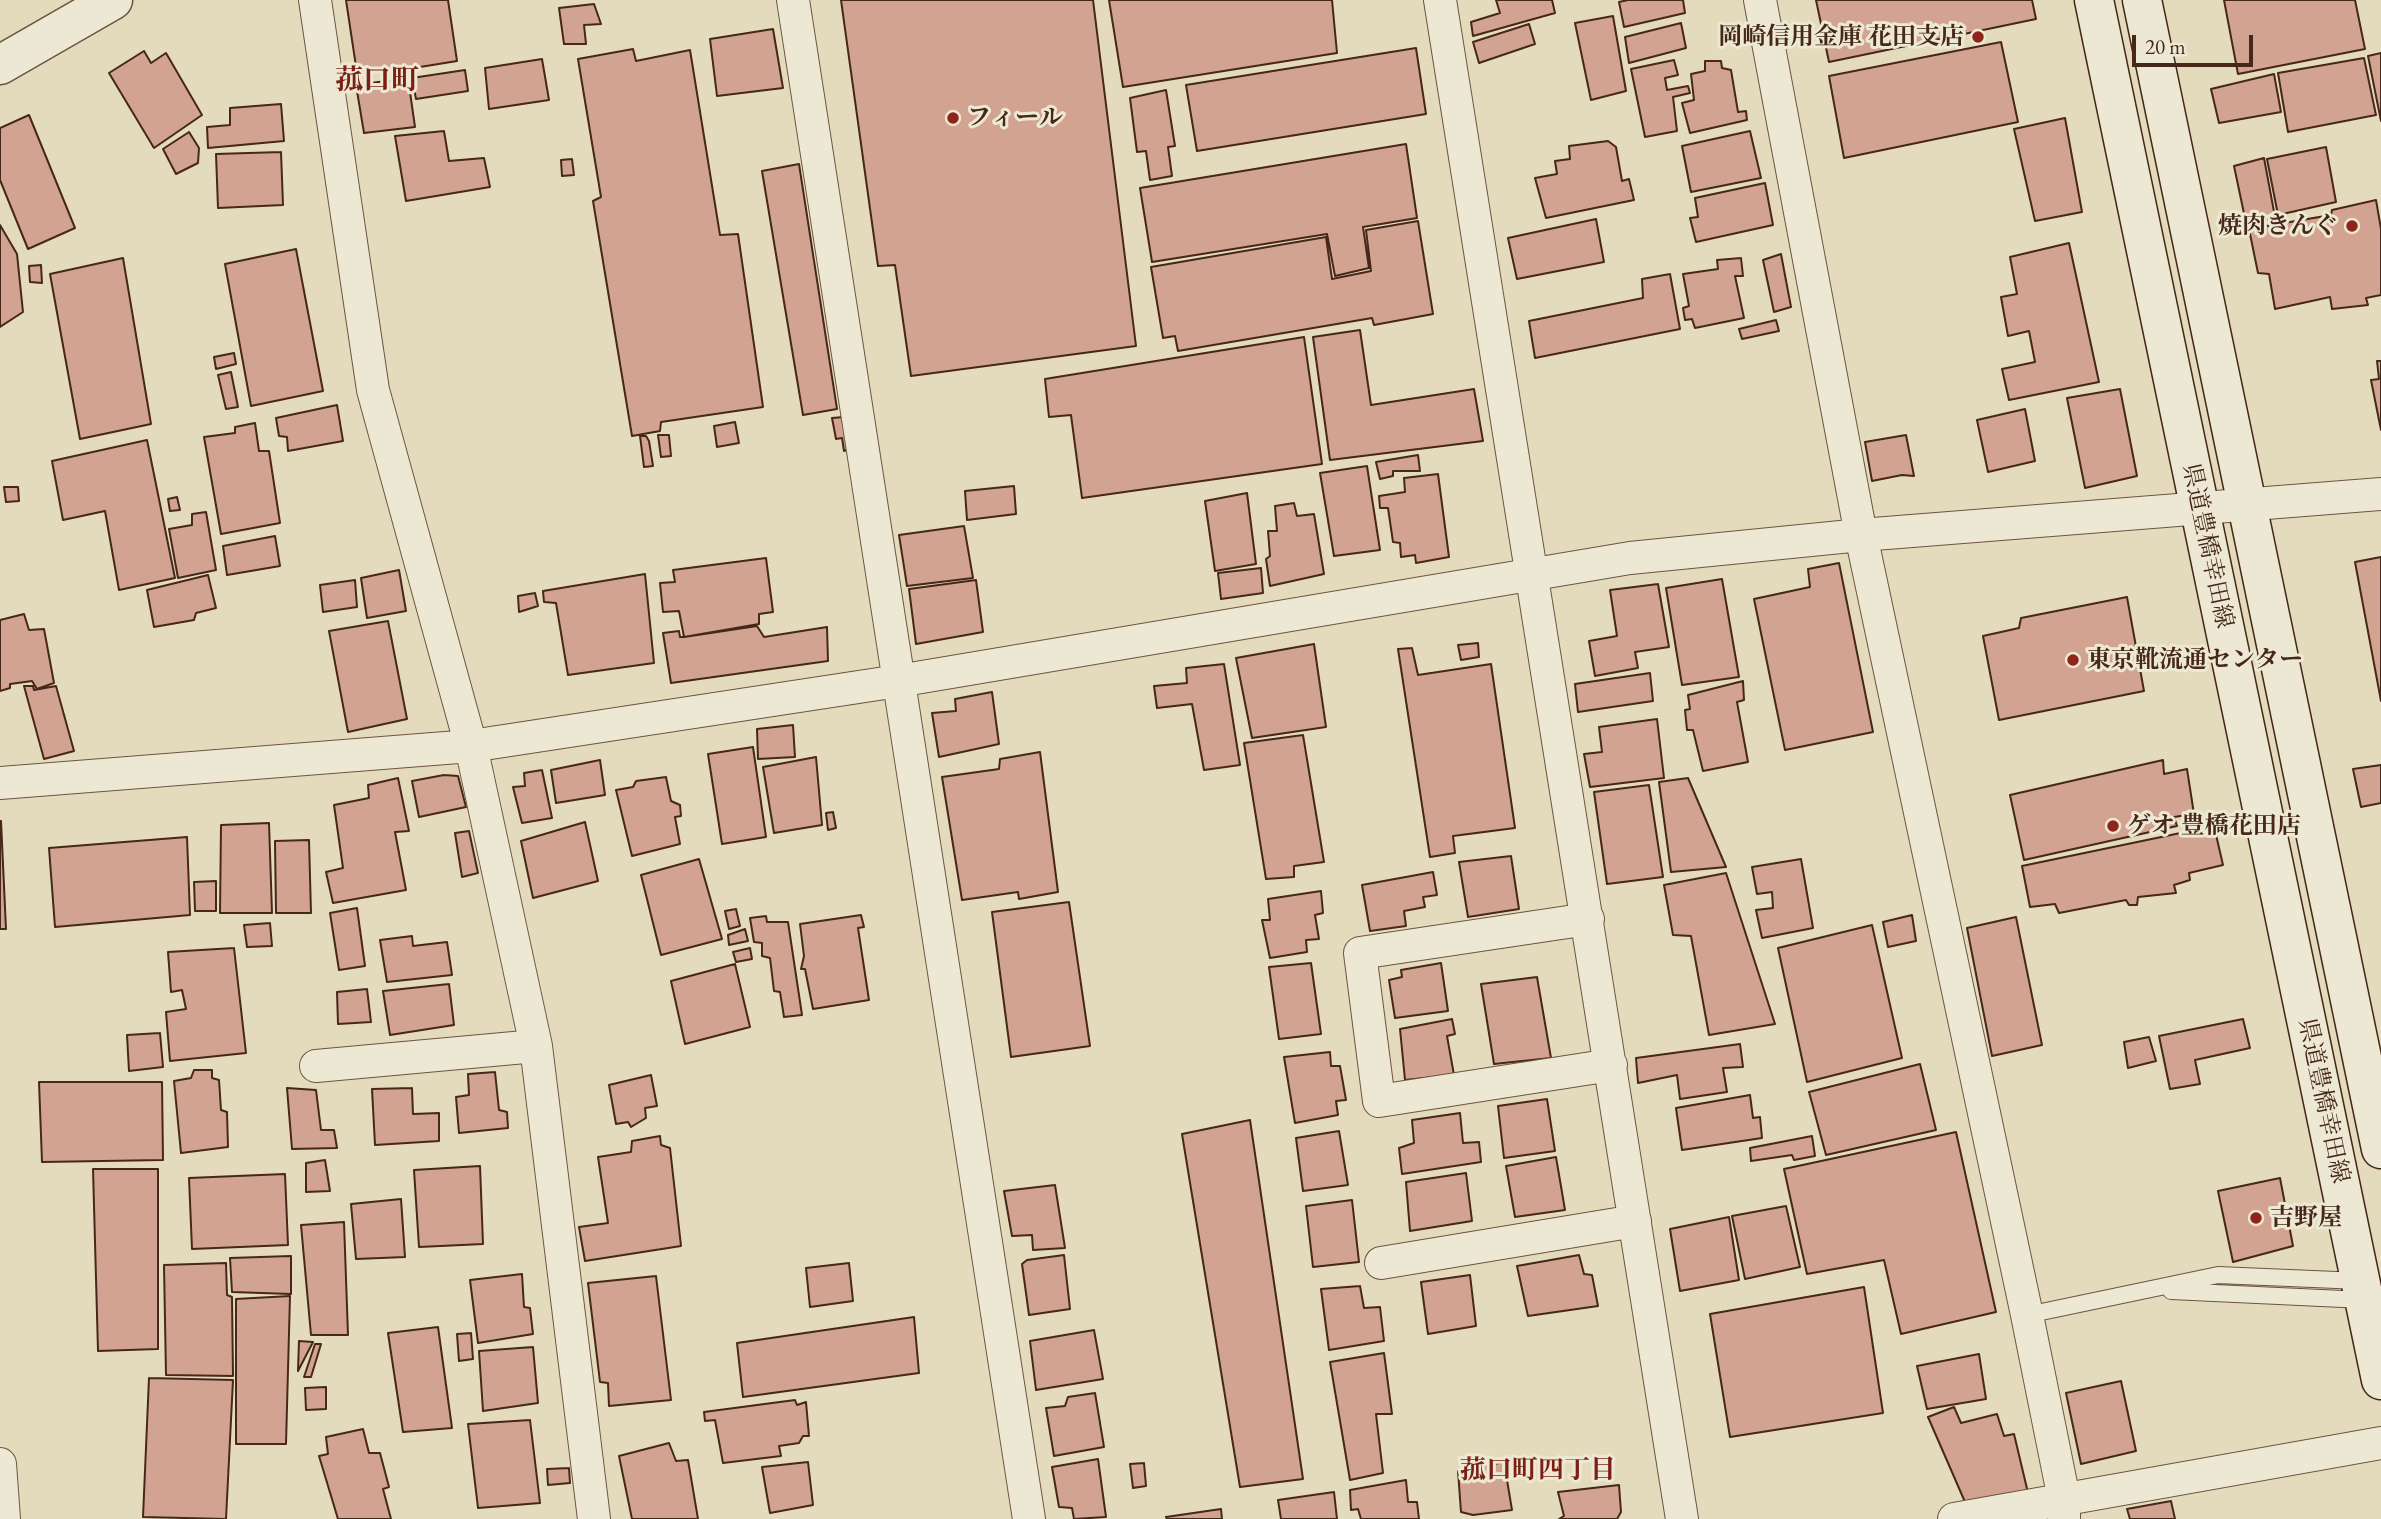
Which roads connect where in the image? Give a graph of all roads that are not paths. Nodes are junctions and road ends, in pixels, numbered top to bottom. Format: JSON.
{"nodes":[{"id":1,"x":113,"y":0,"type":"edge"},
{"id":2,"x":315,"y":0,"type":"edge"},
{"id":3,"x":793,"y":0,"type":"edge"},
{"id":4,"x":1440,"y":0,"type":"edge"},
{"id":5,"x":1760,"y":0,"type":"edge"},
{"id":6,"x":2094,"y":0,"type":"edge"},
{"id":7,"x":2142,"y":0,"type":"edge"},
{"id":8,"x":0,"y":65,"type":"edge"},
{"id":9,"x":2381,"y":494,"type":"edge"},
{"id":10,"x":2246,"y":505,"type":"junction"},
{"id":11,"x":2200,"y":510,"type":"junction"},
{"id":12,"x":1861,"y":536,"type":"junction"},
{"id":13,"x":1534,"y":576,"type":"junction"},
{"id":14,"x":898,"y":681,"type":"junction"},
{"id":15,"x":471,"y":746,"type":"junction"},
{"id":16,"x":0,"y":783,"type":"edge"},
{"id":17,"x":1588,"y":919,"type":"junction"},
{"id":18,"x":537,"y":1046,"type":"junction"},
{"id":19,"x":1611,"y":1065,"type":"junction"},
{"id":20,"x":316,"y":1066,"type":"dead end"},
{"id":21,"x":2381,"y":1149,"type":"edge"},
{"id":22,"x":1635,"y":1221,"type":"junction"},
{"id":23,"x":1381,"y":1264,"type":"dead end"},
{"id":24,"x":2144,"y":1290,"type":"junction"},
{"id":25,"x":2362,"y":1290,"type":"junction"},
{"id":26,"x":2027,"y":1315,"type":"junction"},
{"id":27,"x":2381,"y":1380,"type":"edge"},
{"id":28,"x":2381,"y":1443,"type":"edge"},
{"id":29,"x":0,"y":1464,"type":"edge"},
{"id":30,"x":2064,"y":1509,"type":"edge"},
{"id":31,"x":4,"y":1519,"type":"edge"},
{"id":32,"x":594,"y":1519,"type":"edge"},
{"id":33,"x":1029,"y":1519,"type":"edge"},
{"id":34,"x":1682,"y":1519,"type":"edge"},
{"id":35,"x":1954,"y":1519,"type":"edge"}],
"edges":[{"from":1,"to":8,"type":"main road"},
{"from":2,"to":15,"type":"street"},
{"from":3,"to":14,"type":"street"},
{"from":4,"to":13,"type":"street"},
{"from":5,"to":12,"type":"street"},
{"from":6,"to":11,"type":"main road","name":"県道豊橋幸田線"},
{"from":7,"to":10,"type":"main road","name":"県道豊橋幸田線"},
{"from":9,"to":10,"type":"street"},
{"from":10,"to":11,"type":"street"},
{"from":10,"to":21,"type":"main road","name":"県道豊橋幸田線"},
{"from":11,"to":12,"type":"street"},
{"from":11,"to":25,"type":"main road","name":"県道豊橋幸田線"},
{"from":12,"to":13,"type":"street"},
{"from":12,"to":26,"type":"street"},
{"from":13,"to":14,"type":"street"},
{"from":13,"to":17,"type":"street"},
{"from":14,"to":15,"type":"street"},
{"from":14,"to":33,"type":"street"},
{"from":15,"to":16,"type":"street"},
{"from":15,"to":18,"type":"street"},
{"from":17,"to":19,"type":"street"},
{"from":17,"to":19,"type":"street"},
{"from":18,"to":20,"type":"street"},
{"from":18,"to":32,"type":"street"},
{"from":19,"to":22,"type":"street"},
{"from":22,"to":23,"type":"street"},
{"from":22,"to":34,"type":"street"},
{"from":24,"to":25,"type":"lane"},
{"from":24,"to":25,"type":"lane"},
{"from":24,"to":26,"type":"lane"},
{"from":25,"to":27,"type":"main road","name":"県道豊橋幸田線"},
{"from":26,"to":30,"type":"street"},
{"from":28,"to":30,"type":"street"},
{"from":29,"to":31,"type":"street"},
{"from":30,"to":35,"type":"street"}]}
